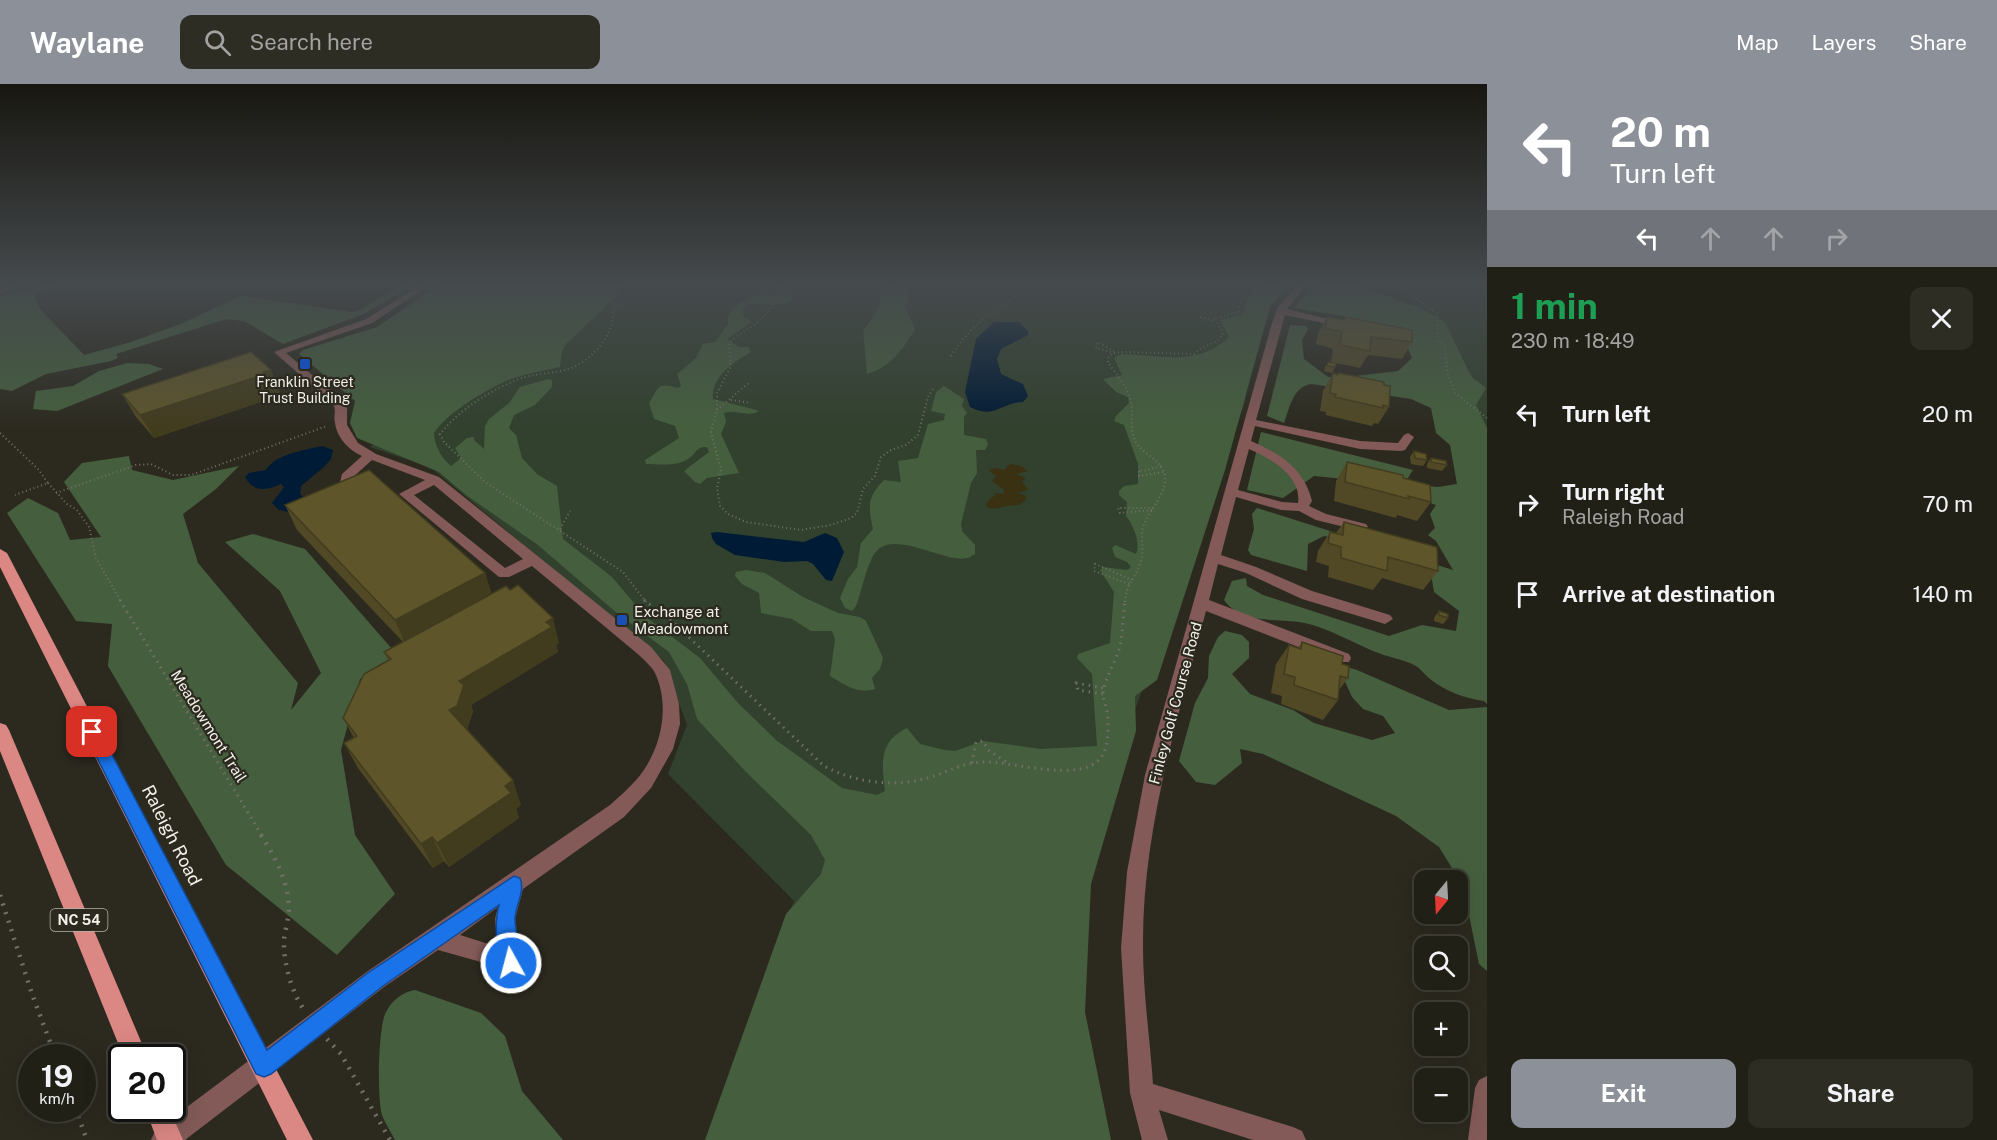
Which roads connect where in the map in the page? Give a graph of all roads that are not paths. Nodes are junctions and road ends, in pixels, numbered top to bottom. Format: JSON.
{"nodes":[{"id":1,"x":336,"y":332,"type":"edge"},
{"id":2,"x":1275,"y":332,"type":"edge"},
{"id":3,"x":1251,"y":422,"type":"junction"},
{"id":4,"x":1408,"y":436,"type":"dead end"},
{"id":5,"x":1245,"y":443,"type":"junction"},
{"id":6,"x":371,"y":455,"type":"junction"},
{"id":7,"x":435,"y":480,"type":"junction"},
{"id":8,"x":1232,"y":492,"type":"junction"},
{"id":9,"x":355,"y":504,"type":"edge"},
{"id":10,"x":1302,"y":507,"type":"junction"},
{"id":11,"x":1377,"y":531,"type":"edge"},
{"id":12,"x":0,"y":553,"type":"edge"},
{"id":13,"x":1214,"y":558,"type":"junction"},
{"id":14,"x":533,"y":560,"type":"junction"},
{"id":15,"x":1201,"y":603,"type":"junction"},
{"id":16,"x":1385,"y":619,"type":"dead end"},
{"id":17,"x":1343,"y":658,"type":"edge"},
{"id":18,"x":0,"y":730,"type":"edge"},
{"id":19,"x":514,"y":884,"type":"junction"},
{"id":20,"x":436,"y":939,"type":"junction"},
{"id":21,"x":130,"y":1044,"type":"edge"},
{"id":22,"x":264,"y":1066,"type":"junction"},
{"id":23,"x":1487,"y":1088,"type":"edge"},
{"id":24,"x":1143,"y":1093,"type":"junction"},
{"id":25,"x":162,"y":1122,"type":"edge"},
{"id":26,"x":168,"y":1139,"type":"edge"},
{"id":27,"x":300,"y":1140,"type":"edge"},
{"id":28,"x":1155,"y":1140,"type":"edge"},
{"id":29,"x":1293,"y":1140,"type":"edge"},
{"id":30,"x":1481,"y":1140,"type":"edge"}],
"edges":[{"from":1,"to":6,"type":"street"},
{"from":2,"to":3,"type":"street","name":"Finley Golf Course Road"},
{"from":3,"to":4,"type":"street"},
{"from":3,"to":5,"type":"street","name":"Finley Golf Course Road"},
{"from":5,"to":8,"type":"street","name":"Finley Golf Course Road"},
{"from":5,"to":10,"type":"street"},
{"from":6,"to":7,"type":"street"},
{"from":6,"to":9,"type":"street"},
{"from":7,"to":14,"type":"street"},
{"from":7,"to":14,"type":"street"},
{"from":8,"to":10,"type":"street"},
{"from":8,"to":13,"type":"street","name":"Finley Golf Course Road"},
{"from":10,"to":11,"type":"street"},
{"from":12,"to":22,"type":"main road","name":"Raleigh Road"},
{"from":13,"to":15,"type":"street","name":"Finley Golf Course Road"},
{"from":13,"to":16,"type":"street"},
{"from":14,"to":19,"type":"street"},
{"from":15,"to":17,"type":"street"},
{"from":15,"to":24,"type":"street","name":"Finley Golf Course Road"},
{"from":18,"to":21,"type":"main road","number":"NC 54"},
{"from":19,"to":20,"type":"street"},
{"from":19,"to":20,"type":"street"},
{"from":20,"to":22,"type":"street"},
{"from":22,"to":26,"type":"street"},
{"from":22,"to":27,"type":"main road","name":"Raleigh Road"},
{"from":23,"to":30,"type":"street"},
{"from":24,"to":28,"type":"street","name":"Finley Golf Course Road"},
{"from":24,"to":29,"type":"street"},
{"from":25,"to":26,"type":"main road"}]}
